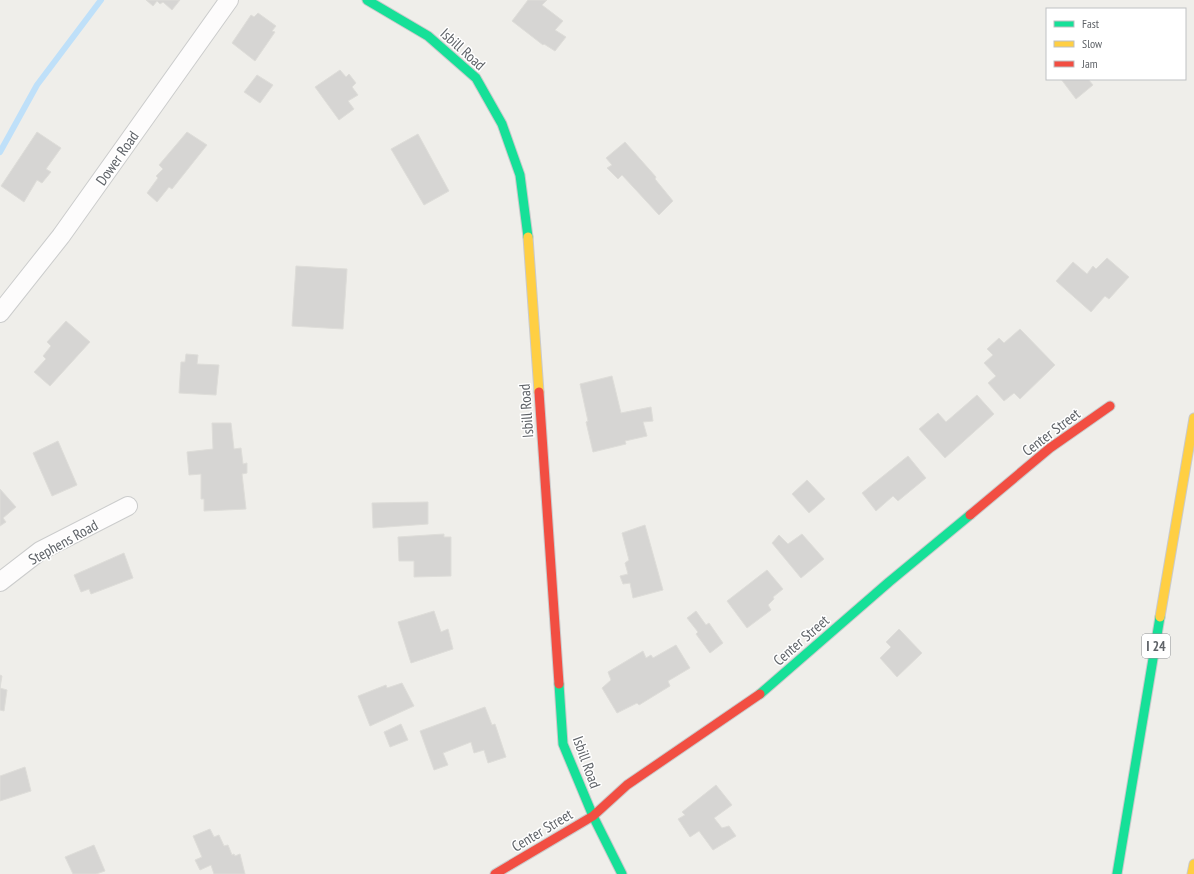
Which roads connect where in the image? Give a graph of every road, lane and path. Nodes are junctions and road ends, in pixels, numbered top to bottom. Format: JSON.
{"nodes":[{"id":1,"x":229,"y":0,"type":"edge"},
{"id":2,"x":367,"y":0,"type":"edge"},
{"id":3,"x":0,"y":313,"type":"edge"},
{"id":4,"x":1110,"y":406,"type":"dead end"},
{"id":5,"x":1194,"y":418,"type":"edge"},
{"id":6,"x":128,"y":506,"type":"dead end"},
{"id":7,"x":0,"y":582,"type":"edge"},
{"id":8,"x":593,"y":816,"type":"junction"},
{"id":9,"x":1194,"y":864,"type":"edge"},
{"id":10,"x":495,"y":874,"type":"edge"},
{"id":11,"x":622,"y":874,"type":"edge"},
{"id":12,"x":1117,"y":874,"type":"edge"},
{"id":13,"x":1192,"y":874,"type":"edge"}],
"edges":[{"from":1,"to":3,"type":"street","name":"Dower Road"},
{"from":2,"to":8,"type":"main road","name":"Isbill Road"},
{"from":4,"to":8,"type":"main road","name":"Center Street"},
{"from":5,"to":12,"type":"main road","number":"I 24"},
{"from":6,"to":7,"type":"street","name":"Stephens Road"},
{"from":8,"to":10,"type":"main road","name":"Center Street"},
{"from":8,"to":11,"type":"main road","name":"Isbill Road"},
{"from":9,"to":13,"type":"main road"}]}
